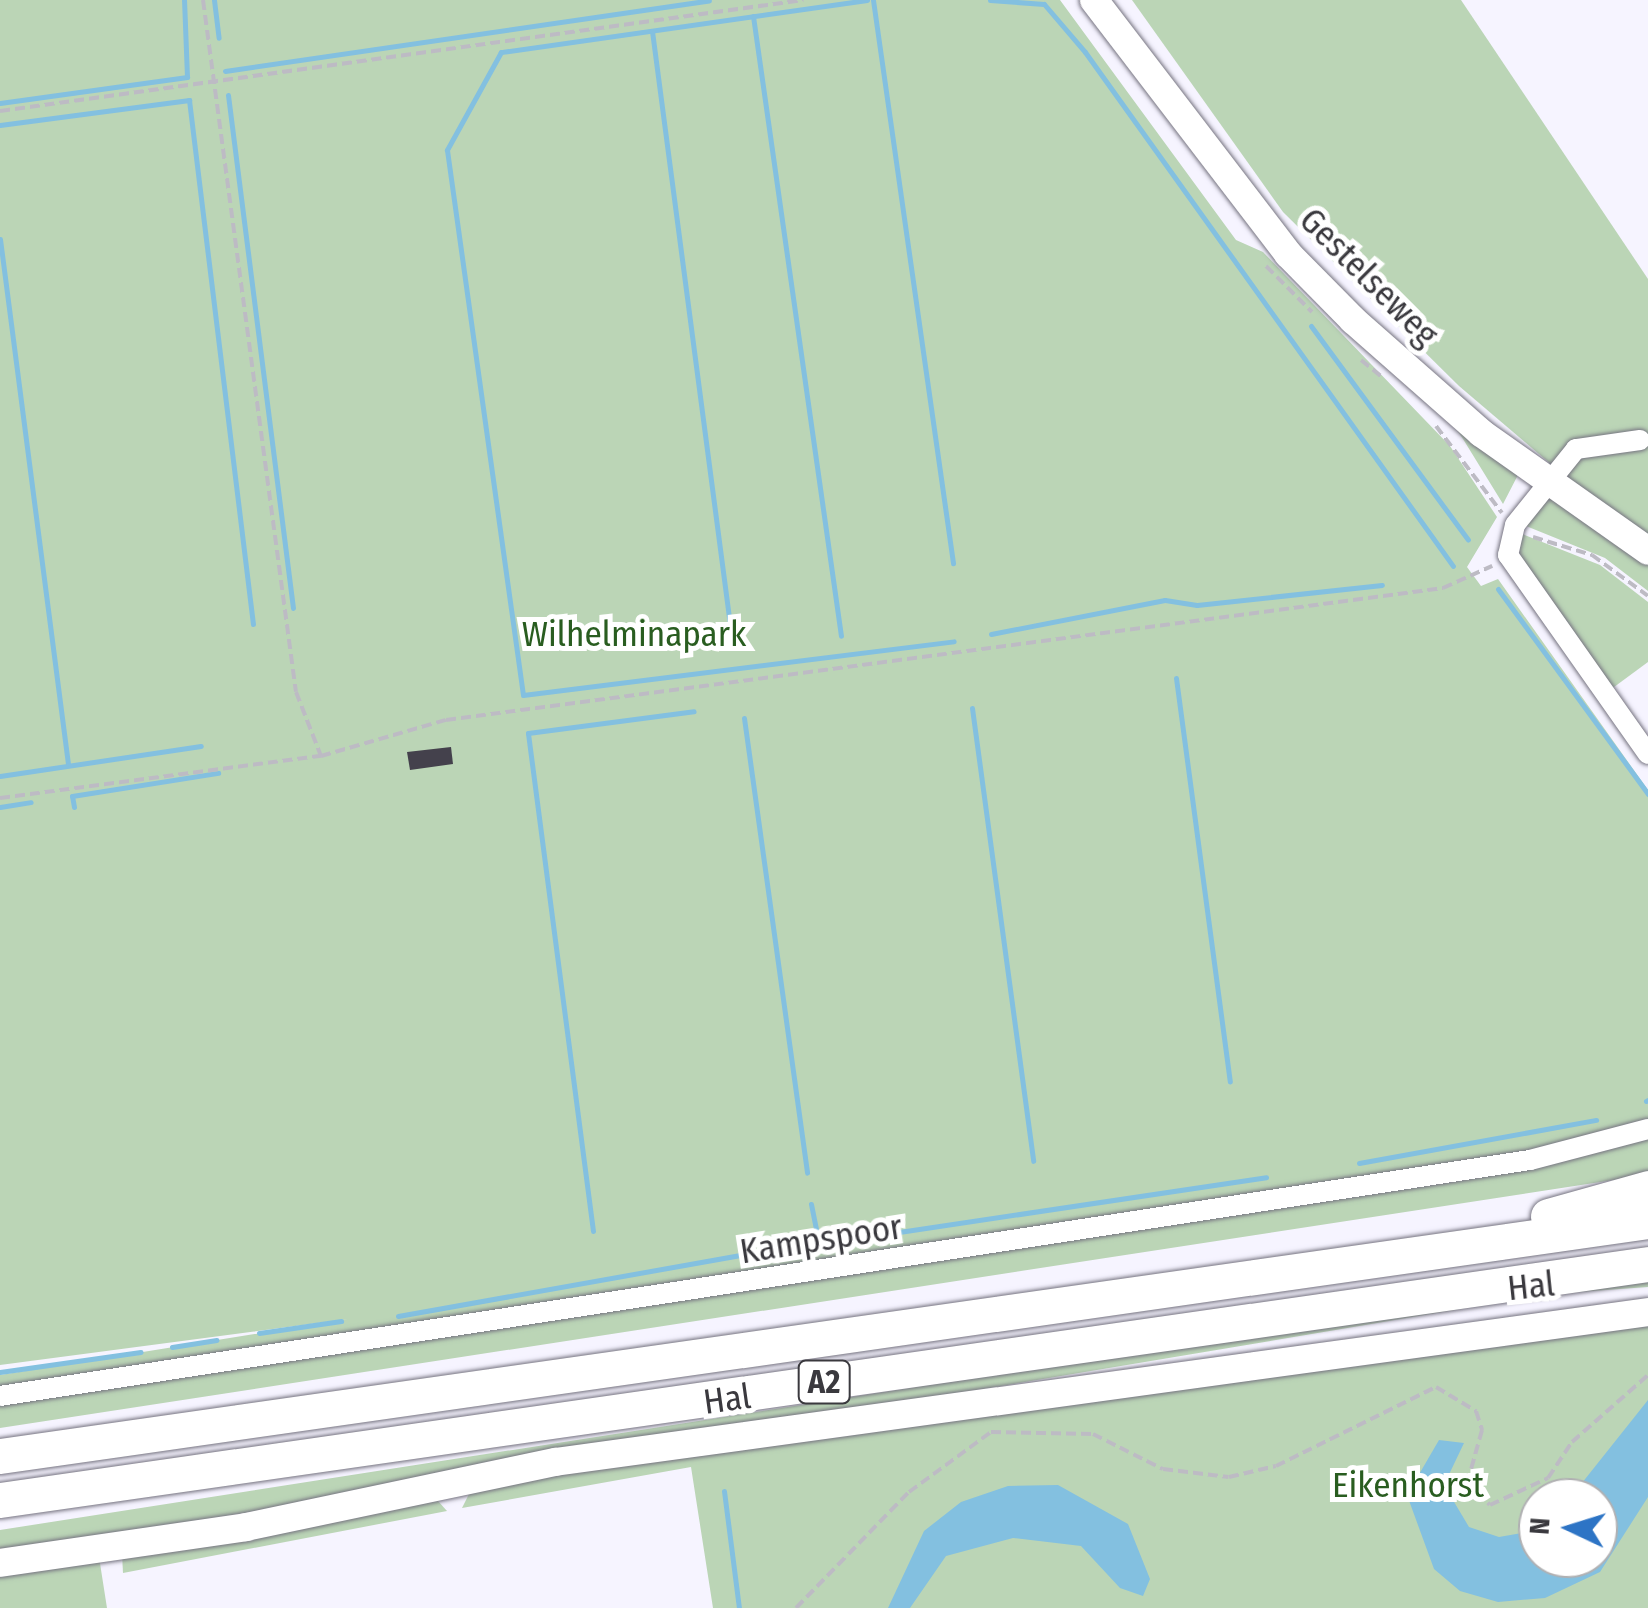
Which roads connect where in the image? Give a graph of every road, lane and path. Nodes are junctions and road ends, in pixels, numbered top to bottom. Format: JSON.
{"nodes":[{"id":1,"x":203,"y":0,"type":"edge"},
{"id":2,"x":803,"y":0,"type":"edge"},
{"id":3,"x":1094,"y":0,"type":"edge"},
{"id":4,"x":214,"y":81,"type":"junction"},
{"id":5,"x":0,"y":111,"type":"edge"},
{"id":6,"x":1640,"y":440,"type":"dead end"},
{"id":7,"x":1546,"y":480,"type":"junction"},
{"id":8,"x":1515,"y":524,"type":"junction"},
{"id":9,"x":1648,"y":551,"type":"edge"},
{"id":10,"x":1508,"y":555,"type":"junction"},
{"id":11,"x":1648,"y":596,"type":"edge"},
{"id":12,"x":1648,"y":754,"type":"edge"},
{"id":13,"x":321,"y":756,"type":"junction"},
{"id":14,"x":0,"y":798,"type":"edge"},
{"id":15,"x":1648,"y":1129,"type":"edge"},
{"id":16,"x":1648,"y":1188,"type":"edge"},
{"id":17,"x":1648,"y":1221,"type":"edge"},
{"id":18,"x":1382,"y":1259,"type":"junction"},
{"id":19,"x":1648,"y":1264,"type":"edge"},
{"id":20,"x":1648,"y":1312,"type":"edge"},
{"id":21,"x":1648,"y":1375,"type":"edge"},
{"id":22,"x":0,"y":1396,"type":"edge"},
{"id":23,"x":0,"y":1456,"type":"edge"},
{"id":24,"x":0,"y":1500,"type":"edge"},
{"id":25,"x":0,"y":1563,"type":"edge"},
{"id":26,"x":796,"y":1608,"type":"edge"}],
"edges":[{"from":1,"to":4,"type":"path"},
{"from":2,"to":4,"type":"path"},
{"from":3,"to":7,"type":"street","name":"Gestelseweg"},
{"from":4,"to":5,"type":"path"},
{"from":4,"to":13,"type":"path"},
{"from":6,"to":7,"type":"street"},
{"from":7,"to":8,"type":"street"},
{"from":7,"to":9,"type":"street","name":"Gestelseweg"},
{"from":8,"to":10,"type":"street"},
{"from":8,"to":11,"type":"path"},
{"from":10,"to":12,"type":"street"},
{"from":10,"to":13,"type":"path"},
{"from":13,"to":14,"type":"path"},
{"from":15,"to":22,"type":"street","name":"Kampspoor"},
{"from":16,"to":18,"type":"highway","number":"A2"},
{"from":17,"to":18,"type":"highway","number":"A2"},
{"from":18,"to":23,"type":"highway","number":"A2"},
{"from":19,"to":24,"type":"highway","number":"A2"},
{"from":20,"to":25,"type":"street","name":"Hal"},
{"from":21,"to":26,"type":"path"}]}
